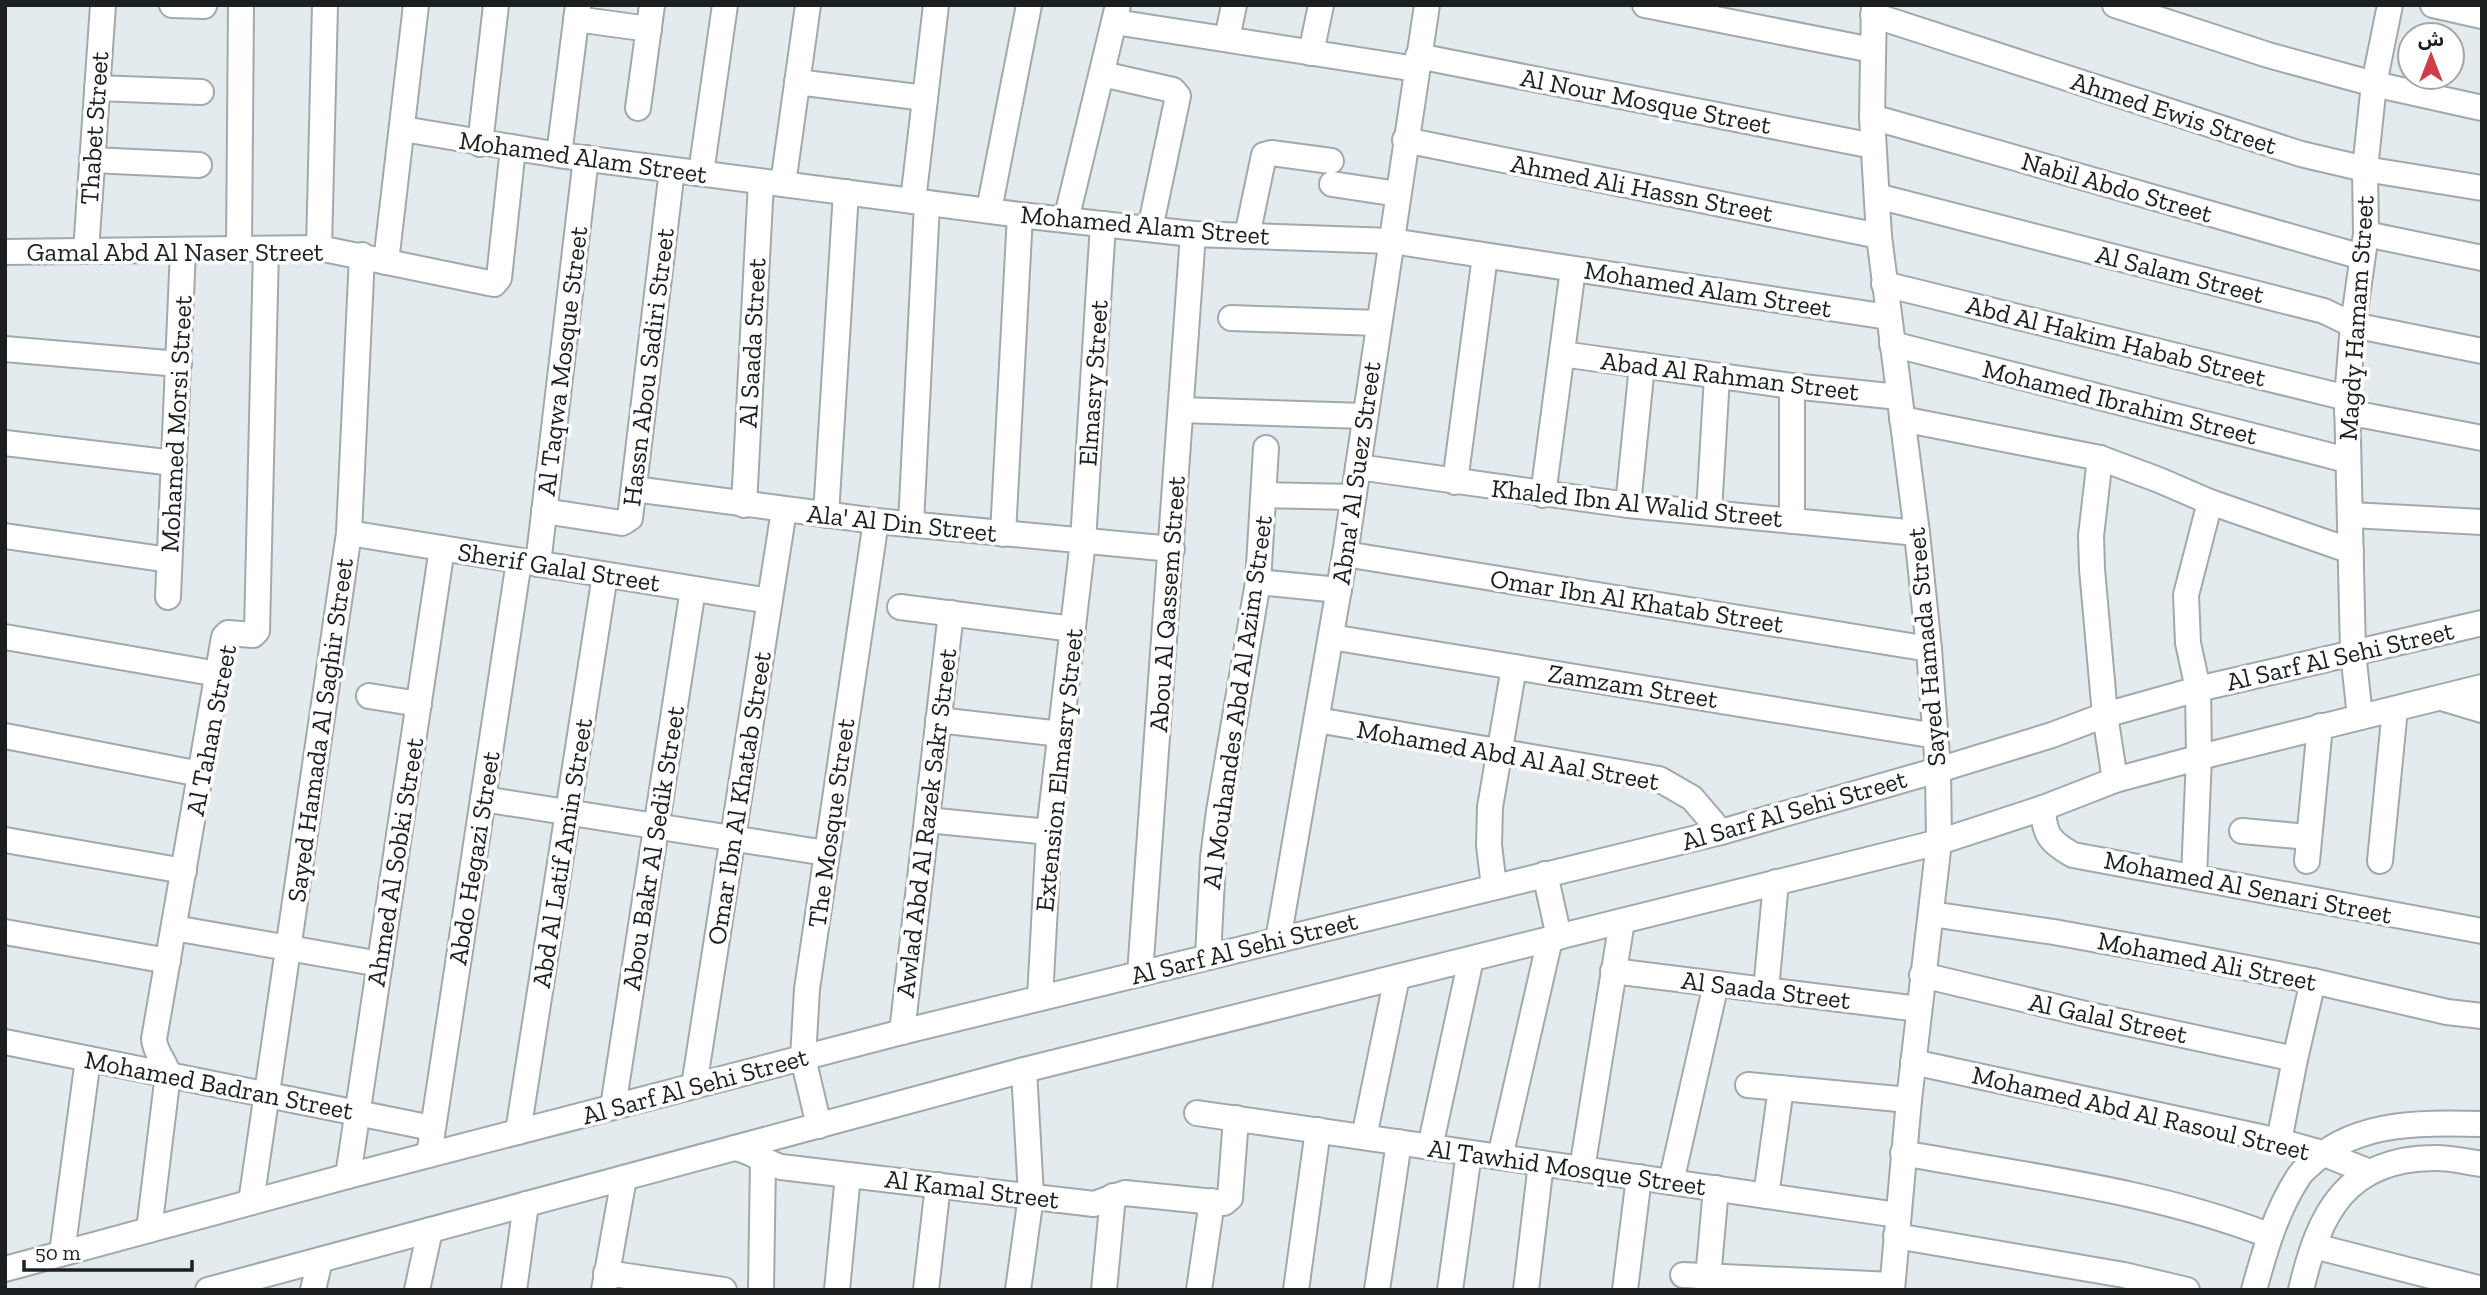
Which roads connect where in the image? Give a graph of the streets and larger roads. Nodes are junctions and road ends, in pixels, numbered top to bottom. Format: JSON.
{"nodes":[{"id":1,"x":103,"y":5,"type":"edge"},
{"id":2,"x":172,"y":5,"type":"edge"},
{"id":3,"x":241,"y":5,"type":"edge"},
{"id":4,"x":325,"y":5,"type":"edge"},
{"id":5,"x":416,"y":5,"type":"edge"},
{"id":6,"x":496,"y":5,"type":"edge"},
{"id":7,"x":725,"y":5,"type":"edge"},
{"id":8,"x":808,"y":5,"type":"edge"},
{"id":9,"x":935,"y":5,"type":"edge"},
{"id":10,"x":1030,"y":5,"type":"edge"},
{"id":11,"x":1234,"y":5,"type":"edge"},
{"id":12,"x":1321,"y":5,"type":"edge"},
{"id":13,"x":1427,"y":5,"type":"edge"},
{"id":14,"x":1645,"y":5,"type":"edge"},
{"id":15,"x":2115,"y":5,"type":"edge"},
{"id":16,"x":2390,"y":5,"type":"edge"},
{"id":17,"x":2433,"y":5,"type":"edge"},
{"id":18,"x":204,"y":6,"type":"edge"},
{"id":19,"x":1873,"y":10,"type":"edge"},
{"id":20,"x":577,"y":12,"type":"edge"},
{"id":21,"x":1116,"y":14,"type":"edge"},
{"id":22,"x":2482,"y":16,"type":"edge"},
{"id":23,"x":651,"y":17,"type":"edge"},
{"id":24,"x":1227,"y":39,"type":"junction"},
{"id":25,"x":1872,"y":50,"type":"junction"},
{"id":26,"x":1311,"y":53,"type":"junction"},
{"id":27,"x":1417,"y":62,"type":"junction"},
{"id":28,"x":1102,"y":74,"type":"junction"},
{"id":29,"x":797,"y":82,"type":"junction"},
{"id":30,"x":2374,"y":84,"type":"junction"},
{"id":31,"x":97,"y":89,"type":"junction"},
{"id":32,"x":201,"y":92,"type":"dead end"},
{"id":33,"x":925,"y":98,"type":"junction"},
{"id":34,"x":638,"y":108,"type":"dead end"},
{"id":35,"x":2482,"y":108,"type":"edge"},
{"id":36,"x":1872,"y":117,"type":"junction"},
{"id":37,"x":403,"y":130,"type":"junction"},
{"id":38,"x":1405,"y":140,"type":"junction"},
{"id":39,"x":480,"y":144,"type":"junction"},
{"id":40,"x":1874,"y":146,"type":"junction"},
{"id":41,"x":513,"y":148,"type":"junction"},
{"id":42,"x":559,"y":155,"type":"junction"},
{"id":43,"x":586,"y":158,"type":"junction"},
{"id":44,"x":92,"y":160,"type":"junction"},
{"id":45,"x":199,"y":165,"type":"dead end"},
{"id":46,"x":2365,"y":169,"type":"junction"},
{"id":47,"x":672,"y":170,"type":"junction"},
{"id":48,"x":701,"y":173,"type":"junction"},
{"id":49,"x":772,"y":183,"type":"junction"},
{"id":50,"x":2482,"y":188,"type":"edge"},
{"id":51,"x":846,"y":192,"type":"junction"},
{"id":52,"x":1398,"y":194,"type":"junction"},
{"id":53,"x":1877,"y":196,"type":"junction"},
{"id":54,"x":920,"y":202,"type":"junction"},
{"id":55,"x":989,"y":210,"type":"junction"},
{"id":56,"x":1020,"y":215,"type":"junction"},
{"id":57,"x":1066,"y":220,"type":"junction"},
{"id":58,"x":1103,"y":224,"type":"junction"},
{"id":59,"x":1150,"y":229,"type":"junction"},
{"id":60,"x":1193,"y":234,"type":"junction"},
{"id":61,"x":1247,"y":236,"type":"junction"},
{"id":62,"x":1879,"y":236,"type":"junction"},
{"id":63,"x":1392,"y":242,"type":"junction"},
{"id":64,"x":2364,"y":245,"type":"junction"},
{"id":65,"x":319,"y":248,"type":"junction"},
{"id":66,"x":239,"y":249,"type":"junction"},
{"id":67,"x":267,"y":249,"type":"junction"},
{"id":68,"x":183,"y":250,"type":"junction"},
{"id":69,"x":86,"y":251,"type":"junction"},
{"id":70,"x":5,"y":252,"type":"edge"},
{"id":71,"x":362,"y":255,"type":"junction"},
{"id":72,"x":1485,"y":256,"type":"junction"},
{"id":73,"x":2482,"y":258,"type":"edge"},
{"id":74,"x":386,"y":262,"type":"junction"},
{"id":75,"x":1573,"y":269,"type":"junction"},
{"id":76,"x":1884,"y":284,"type":"junction"},
{"id":77,"x":1888,"y":317,"type":"junction"},
{"id":78,"x":1231,"y":318,"type":"dead end"},
{"id":79,"x":1378,"y":323,"type":"junction"},
{"id":80,"x":2353,"y":325,"type":"junction"},
{"id":81,"x":1892,"y":344,"type":"junction"},
{"id":82,"x":5,"y":349,"type":"edge"},
{"id":83,"x":2482,"y":351,"type":"edge"},
{"id":84,"x":1562,"y":354,"type":"junction"},
{"id":85,"x":180,"y":364,"type":"junction"},
{"id":86,"x":1642,"y":365,"type":"junction"},
{"id":87,"x":1717,"y":376,"type":"junction"},
{"id":88,"x":1792,"y":386,"type":"junction"},
{"id":89,"x":2347,"y":405,"type":"junction"},
{"id":90,"x":1900,"y":408,"type":"junction"},
{"id":91,"x":1181,"y":410,"type":"junction"},
{"id":92,"x":1365,"y":416,"type":"junction"},
{"id":93,"x":2482,"y":438,"type":"edge"},
{"id":94,"x":5,"y":443,"type":"edge"},
{"id":95,"x":1266,"y":448,"type":"dead end"},
{"id":96,"x":2100,"y":458,"type":"junction"},
{"id":97,"x":2347,"y":460,"type":"junction"},
{"id":98,"x":174,"y":463,"type":"junction"},
{"id":99,"x":1358,"y":467,"type":"junction"},
{"id":100,"x":1455,"y":482,"type":"junction"},
{"id":101,"x":634,"y":489,"type":"junction"},
{"id":102,"x":1264,"y":495,"type":"junction"},
{"id":103,"x":1543,"y":495,"type":"junction"},
{"id":104,"x":1353,"y":497,"type":"junction"},
{"id":105,"x":2210,"y":502,"type":"junction"},
{"id":106,"x":744,"y":505,"type":"junction"},
{"id":107,"x":1628,"y":505,"type":"junction"},
{"id":108,"x":784,"y":510,"type":"junction"},
{"id":109,"x":544,"y":511,"type":"junction"},
{"id":110,"x":1709,"y":512,"type":"junction"},
{"id":111,"x":826,"y":515,"type":"junction"},
{"id":112,"x":2351,"y":515,"type":"junction"},
{"id":113,"x":876,"y":521,"type":"junction"},
{"id":114,"x":1792,"y":521,"type":"junction"},
{"id":115,"x":2482,"y":522,"type":"edge"},
{"id":116,"x":911,"y":524,"type":"junction"},
{"id":117,"x":349,"y":533,"type":"junction"},
{"id":118,"x":1917,"y":533,"type":"junction"},
{"id":119,"x":1003,"y":534,"type":"junction"},
{"id":120,"x":5,"y":536,"type":"edge"},
{"id":121,"x":1083,"y":541,"type":"junction"},
{"id":122,"x":442,"y":548,"type":"junction"},
{"id":123,"x":1172,"y":549,"type":"junction"},
{"id":124,"x":2351,"y":551,"type":"junction"},
{"id":125,"x":1345,"y":554,"type":"junction"},
{"id":126,"x":169,"y":561,"type":"junction"},
{"id":127,"x":529,"y":562,"type":"junction"},
{"id":128,"x":605,"y":575,"type":"junction"},
{"id":129,"x":1258,"y":582,"type":"junction"},
{"id":130,"x":693,"y":589,"type":"junction"},
{"id":131,"x":1339,"y":590,"type":"junction"},
{"id":132,"x":167,"y":597,"type":"dead end"},
{"id":133,"x":769,"y":601,"type":"junction"},
{"id":134,"x":900,"y":607,"type":"dead end"},
{"id":135,"x":951,"y":613,"type":"junction"},
{"id":136,"x":2482,"y":623,"type":"edge"},
{"id":137,"x":1073,"y":629,"type":"junction"},
{"id":138,"x":5,"y":637,"type":"edge"},
{"id":139,"x":1331,"y":637,"type":"junction"},
{"id":140,"x":1929,"y":649,"type":"junction"},
{"id":141,"x":2353,"y":652,"type":"junction"},
{"id":142,"x":1514,"y":667,"type":"junction"},
{"id":143,"x":218,"y":674,"type":"junction"},
{"id":144,"x":2482,"y":687,"type":"edge"},
{"id":145,"x":2198,"y":689,"type":"junction"},
{"id":146,"x":369,"y":696,"type":"dead end"},
{"id":147,"x":2440,"y":698,"type":"junction"},
{"id":148,"x":419,"y":704,"type":"junction"},
{"id":149,"x":2395,"y":709,"type":"junction"},
{"id":150,"x":2482,"y":710,"type":"edge"},
{"id":151,"x":2105,"y":715,"type":"junction"},
{"id":152,"x":2360,"y":717,"type":"junction"},
{"id":153,"x":938,"y":720,"type":"junction"},
{"id":154,"x":1317,"y":720,"type":"junction"},
{"id":155,"x":2320,"y":726,"type":"junction"},
{"id":156,"x":1061,"y":734,"type":"junction"},
{"id":157,"x":5,"y":736,"type":"edge"},
{"id":158,"x":1936,"y":736,"type":"junction"},
{"id":159,"x":1500,"y":752,"type":"junction"},
{"id":160,"x":2199,"y":757,"type":"junction"},
{"id":161,"x":1938,"y":770,"type":"junction"},
{"id":162,"x":201,"y":774,"type":"junction"},
{"id":163,"x":2115,"y":780,"type":"junction"},
{"id":164,"x":482,"y":799,"type":"junction"},
{"id":165,"x":2043,"y":808,"type":"junction"},
{"id":166,"x":568,"y":813,"type":"junction"},
{"id":167,"x":927,"y":820,"type":"junction"},
{"id":168,"x":656,"y":826,"type":"junction"},
{"id":169,"x":2242,"y":831,"type":"dead end"},
{"id":170,"x":1049,"y":832,"type":"junction"},
{"id":171,"x":1721,"y":832,"type":"junction"},
{"id":172,"x":733,"y":838,"type":"junction"},
{"id":173,"x":5,"y":840,"type":"edge"},
{"id":174,"x":1939,"y":842,"type":"junction"},
{"id":175,"x":826,"y":853,"type":"junction"},
{"id":176,"x":2380,"y":861,"type":"dead end"},
{"id":177,"x":184,"y":871,"type":"junction"},
{"id":178,"x":1545,"y":874,"type":"junction"},
{"id":179,"x":2194,"y":877,"type":"junction"},
{"id":180,"x":1776,"y":883,"type":"junction"},
{"id":181,"x":1494,"y":887,"type":"junction"},
{"id":182,"x":1931,"y":914,"type":"junction"},
{"id":183,"x":1622,"y":921,"type":"junction"},
{"id":184,"x":174,"y":928,"type":"junction"},
{"id":185,"x":2482,"y":931,"type":"edge"},
{"id":186,"x":5,"y":932,"type":"edge"},
{"id":187,"x":1554,"y":938,"type":"junction"},
{"id":188,"x":1278,"y":940,"type":"junction"},
{"id":189,"x":288,"y":948,"type":"junction"},
{"id":190,"x":1208,"y":957,"type":"junction"},
{"id":191,"x":1471,"y":959,"type":"junction"},
{"id":192,"x":169,"y":961,"type":"junction"},
{"id":193,"x":380,"y":964,"type":"junction"},
{"id":194,"x":1613,"y":971,"type":"junction"},
{"id":195,"x":1140,"y":974,"type":"junction"},
{"id":196,"x":1922,"y":975,"type":"junction"},
{"id":197,"x":1397,"y":977,"type":"junction"},
{"id":198,"x":2313,"y":981,"type":"junction"},
{"id":199,"x":1716,"y":984,"type":"junction"},
{"id":200,"x":1766,"y":990,"type":"junction"},
{"id":201,"x":1040,"y":998,"type":"junction"},
{"id":202,"x":1919,"y":1009,"type":"junction"},
{"id":203,"x":2482,"y":1016,"type":"edge"},
{"id":204,"x":902,"y":1032,"type":"junction"},
{"id":205,"x":5,"y":1042,"type":"edge"},
{"id":206,"x":803,"y":1058,"type":"junction"},
{"id":207,"x":88,"y":1059,"type":"junction"},
{"id":208,"x":2295,"y":1059,"type":"junction"},
{"id":209,"x":1913,"y":1062,"type":"junction"},
{"id":210,"x":1024,"y":1070,"type":"junction"},
{"id":211,"x":168,"y":1074,"type":"junction"},
{"id":212,"x":1748,"y":1085,"type":"dead end"},
{"id":213,"x":694,"y":1086,"type":"junction"},
{"id":214,"x":1781,"y":1088,"type":"junction"},
{"id":215,"x":267,"y":1094,"type":"junction"},
{"id":216,"x":1909,"y":1100,"type":"junction"},
{"id":217,"x":613,"y":1107,"type":"junction"},
{"id":218,"x":358,"y":1113,"type":"junction"},
{"id":219,"x":1197,"y":1113,"type":"dead end"},
{"id":220,"x":1236,"y":1118,"type":"junction"},
{"id":221,"x":2482,"y":1124,"type":"edge"},
{"id":222,"x":819,"y":1126,"type":"junction"},
{"id":223,"x":432,"y":1128,"type":"junction"},
{"id":224,"x":1318,"y":1130,"type":"junction"},
{"id":225,"x":518,"y":1132,"type":"junction"},
{"id":226,"x":1364,"y":1138,"type":"junction"},
{"id":227,"x":2279,"y":1141,"type":"junction"},
{"id":228,"x":1399,"y":1142,"type":"junction"},
{"id":229,"x":1430,"y":1147,"type":"junction"},
{"id":230,"x":734,"y":1148,"type":"junction"},
{"id":231,"x":1469,"y":1153,"type":"junction"},
{"id":232,"x":1903,"y":1153,"type":"junction"},
{"id":233,"x":2322,"y":1153,"type":"junction"},
{"id":234,"x":429,"y":1155,"type":"junction"},
{"id":235,"x":1500,"y":1157,"type":"junction"},
{"id":236,"x":763,"y":1161,"type":"junction"},
{"id":237,"x":1541,"y":1163,"type":"junction"},
{"id":238,"x":2482,"y":1164,"type":"edge"},
{"id":239,"x":1582,"y":1169,"type":"junction"},
{"id":240,"x":2367,"y":1171,"type":"junction"},
{"id":241,"x":848,"y":1175,"type":"junction"},
{"id":242,"x":348,"y":1176,"type":"junction"},
{"id":243,"x":1639,"y":1177,"type":"junction"},
{"id":244,"x":624,"y":1178,"type":"junction"},
{"id":245,"x":1671,"y":1182,"type":"junction"},
{"id":246,"x":938,"y":1185,"type":"junction"},
{"id":247,"x":1716,"y":1188,"type":"junction"},
{"id":248,"x":1031,"y":1196,"type":"junction"},
{"id":249,"x":1113,"y":1196,"type":"junction"},
{"id":250,"x":1766,"y":1196,"type":"junction"},
{"id":251,"x":1212,"y":1201,"type":"junction"},
{"id":252,"x":251,"y":1202,"type":"junction"},
{"id":253,"x":526,"y":1204,"type":"junction"},
{"id":254,"x":1897,"y":1225,"type":"junction"},
{"id":255,"x":149,"y":1230,"type":"junction"},
{"id":256,"x":429,"y":1230,"type":"junction"},
{"id":257,"x":2269,"y":1235,"type":"junction"},
{"id":258,"x":2314,"y":1246,"type":"junction"},
{"id":259,"x":62,"y":1253,"type":"junction"},
{"id":260,"x":320,"y":1259,"type":"junction"},
{"id":261,"x":5,"y":1269,"type":"edge"},
{"id":262,"x":1683,"y":1275,"type":"dead end"},
{"id":263,"x":605,"y":1281,"type":"edge"},
{"id":264,"x":1708,"y":1283,"type":"edge"},
{"id":265,"x":1892,"y":1287,"type":"edge"},
{"id":266,"x":221,"y":1288,"type":"edge"},
{"id":267,"x":2482,"y":1289,"type":"edge"},
{"id":268,"x":313,"y":1290,"type":"edge"},
{"id":269,"x":417,"y":1290,"type":"edge"},
{"id":270,"x":514,"y":1290,"type":"edge"},
{"id":271,"x":724,"y":1290,"type":"edge"},
{"id":272,"x":761,"y":1290,"type":"edge"},
{"id":273,"x":837,"y":1290,"type":"edge"},
{"id":274,"x":926,"y":1290,"type":"edge"},
{"id":275,"x":1018,"y":1290,"type":"edge"},
{"id":276,"x":1104,"y":1290,"type":"edge"},
{"id":277,"x":1199,"y":1290,"type":"edge"},
{"id":278,"x":1296,"y":1290,"type":"edge"},
{"id":279,"x":1377,"y":1290,"type":"edge"},
{"id":280,"x":1450,"y":1290,"type":"edge"},
{"id":281,"x":1526,"y":1290,"type":"edge"},
{"id":282,"x":1625,"y":1290,"type":"edge"},
{"id":283,"x":2187,"y":1290,"type":"edge"},
{"id":284,"x":2254,"y":1290,"type":"edge"},
{"id":285,"x":2301,"y":1290,"type":"edge"}],
"edges":[{"from":1,"to":31,"type":"street","name":"Thabet Street"},
{"from":2,"to":18,"type":"street"},
{"from":3,"to":66,"type":"street"},
{"from":4,"to":65,"type":"street"},
{"from":5,"to":37,"type":"street"},
{"from":6,"to":39,"type":"street"},
{"from":7,"to":48,"type":"street"},
{"from":8,"to":29,"type":"street","name":"Al Saada Street"},
{"from":9,"to":33,"type":"street"},
{"from":10,"to":55,"type":"street"},
{"from":11,"to":24,"type":"street"},
{"from":12,"to":26,"type":"street"},
{"from":13,"to":27,"type":"street","name":"Abna' Al Suez Street"},
{"from":14,"to":25,"type":"street"},
{"from":15,"to":30,"type":"street"},
{"from":16,"to":30,"type":"street","name":"Magdy Hamam Street"},
{"from":17,"to":22,"type":"street"},
{"from":19,"to":25,"type":"street","name":"Sayed Hamada Street"},
{"from":19,"to":46,"type":"street","name":"Ahmed Ewis Street"},
{"from":20,"to":23,"type":"street"},
{"from":20,"to":42,"type":"street"},
{"from":21,"to":24,"type":"street","name":"Al Nour Mosque Street"},
{"from":21,"to":28,"type":"street"},
{"from":23,"to":34,"type":"street"},
{"from":24,"to":26,"type":"street","name":"Al Nour Mosque Street"},
{"from":25,"to":36,"type":"street","name":"Sayed Hamada Street"},
{"from":26,"to":27,"type":"street","name":"Al Nour Mosque Street"},
{"from":27,"to":38,"type":"street","name":"Abna' Al Suez Street"},
{"from":27,"to":40,"type":"street","name":"Al Nour Mosque Street"},
{"from":28,"to":57,"type":"street"},
{"from":28,"to":59,"type":"street"},
{"from":29,"to":33,"type":"street"},
{"from":29,"to":49,"type":"street","name":"Al Saada Street"},
{"from":30,"to":35,"type":"street"},
{"from":30,"to":46,"type":"street","name":"Magdy Hamam Street"},
{"from":31,"to":32,"type":"street"},
{"from":31,"to":44,"type":"street","name":"Thabet Street"},
{"from":33,"to":54,"type":"street"},
{"from":36,"to":40,"type":"street","name":"Sayed Hamada Street"},
{"from":36,"to":64,"type":"street","name":"Nabil Abdo Street"},
{"from":37,"to":39,"type":"street","name":"Mohamed Alam Street"},
{"from":37,"to":74,"type":"street"},
{"from":38,"to":52,"type":"street","name":"Abna' Al Suez Street"},
{"from":38,"to":62,"type":"street","name":"Ahmed Ali Hassn Street"},
{"from":39,"to":41,"type":"street","name":"Mohamed Alam Street"},
{"from":40,"to":53,"type":"street","name":"Sayed Hamada Street"},
{"from":41,"to":42,"type":"street","name":"Mohamed Alam Street"},
{"from":41,"to":74,"type":"street","name":"Gamal Abd Al Naser Street"},
{"from":42,"to":43,"type":"street","name":"Mohamed Alam Street"},
{"from":43,"to":47,"type":"street","name":"Mohamed Alam Street"},
{"from":43,"to":109,"type":"street","name":"Al Taqwa Mosque Street"},
{"from":44,"to":45,"type":"street"},
{"from":44,"to":69,"type":"street","name":"Thabet Street"},
{"from":46,"to":50,"type":"street","name":"Ahmed Ewis Street"},
{"from":46,"to":64,"type":"street","name":"Magdy Hamam Street"},
{"from":47,"to":48,"type":"street","name":"Mohamed Alam Street"},
{"from":47,"to":101,"type":"street","name":"Hassn Abou Sadiri Street"},
{"from":48,"to":49,"type":"street","name":"Mohamed Alam Street"},
{"from":49,"to":51,"type":"street","name":"Mohamed Alam Street"},
{"from":49,"to":106,"type":"street","name":"Al Saada Street"},
{"from":51,"to":54,"type":"street","name":"Mohamed Alam Street"},
{"from":51,"to":111,"type":"street"},
{"from":52,"to":61,"type":"street"},
{"from":52,"to":63,"type":"street","name":"Abna' Al Suez Street"},
{"from":53,"to":62,"type":"street","name":"Sayed Hamada Street"},
{"from":53,"to":80,"type":"street","name":"Al Salam Street"},
{"from":54,"to":55,"type":"street","name":"Mohamed Alam Street"},
{"from":54,"to":116,"type":"street"},
{"from":55,"to":56,"type":"street","name":"Mohamed Alam Street"},
{"from":56,"to":57,"type":"street","name":"Mohamed Alam Street"},
{"from":56,"to":119,"type":"street"},
{"from":57,"to":58,"type":"street","name":"Mohamed Alam Street"},
{"from":58,"to":59,"type":"street","name":"Mohamed Alam Street"},
{"from":58,"to":121,"type":"street","name":"Elmasry Street"},
{"from":59,"to":60,"type":"street","name":"Mohamed Alam Street"},
{"from":60,"to":61,"type":"street","name":"Mohamed Alam Street"},
{"from":60,"to":91,"type":"street","name":"Abou Al Qassem Street"},
{"from":61,"to":63,"type":"street","name":"Mohamed Alam Street"},
{"from":62,"to":76,"type":"street","name":"Sayed Hamada Street"},
{"from":63,"to":72,"type":"street","name":"Mohamed Alam Street"},
{"from":63,"to":79,"type":"street","name":"Abna' Al Suez Street"},
{"from":64,"to":73,"type":"street","name":"Nabil Abdo Street"},
{"from":64,"to":80,"type":"street","name":"Magdy Hamam Street"},
{"from":65,"to":67,"type":"street","name":"Gamal Abd Al Naser Street"},
{"from":65,"to":71,"type":"street","name":"Gamal Abd Al Naser Street"},
{"from":66,"to":67,"type":"street","name":"Gamal Abd Al Naser Street"},
{"from":66,"to":68,"type":"street","name":"Gamal Abd Al Naser Street"},
{"from":67,"to":143,"type":"street","name":"Al Tahan Street"},
{"from":68,"to":69,"type":"street","name":"Gamal Abd Al Naser Street"},
{"from":68,"to":85,"type":"street","name":"Mohamed Morsi Street"},
{"from":69,"to":70,"type":"street","name":"Gamal Abd Al Naser Street"},
{"from":71,"to":74,"type":"street","name":"Gamal Abd Al Naser Street"},
{"from":71,"to":117,"type":"street","name":"Sayed Hamada Al Saghir Street"},
{"from":72,"to":75,"type":"street","name":"Mohamed Alam Street"},
{"from":72,"to":100,"type":"street"},
{"from":75,"to":77,"type":"street","name":"Mohamed Alam Street"},
{"from":75,"to":84,"type":"street"},
{"from":76,"to":77,"type":"street","name":"Sayed Hamada Street"},
{"from":76,"to":89,"type":"street","name":"Abd Al Hakim Habab Street"},
{"from":77,"to":81,"type":"street","name":"Sayed Hamada Street"},
{"from":78,"to":79,"type":"street"},
{"from":79,"to":92,"type":"street","name":"Abna' Al Suez Street"},
{"from":80,"to":83,"type":"street","name":"Al Salam Street"},
{"from":80,"to":89,"type":"street","name":"Magdy Hamam Street"},
{"from":81,"to":90,"type":"street","name":"Sayed Hamada Street"},
{"from":81,"to":97,"type":"street","name":"Mohamed Ibrahim Street"},
{"from":82,"to":85,"type":"street"},
{"from":84,"to":86,"type":"street","name":"Abad Al Rahman Street"},
{"from":84,"to":103,"type":"street"},
{"from":85,"to":98,"type":"street","name":"Mohamed Morsi Street"},
{"from":86,"to":87,"type":"street","name":"Abad Al Rahman Street"},
{"from":86,"to":107,"type":"street"},
{"from":87,"to":88,"type":"street","name":"Abad Al Rahman Street"},
{"from":87,"to":110,"type":"street"},
{"from":88,"to":90,"type":"street","name":"Abad Al Rahman Street"},
{"from":88,"to":114,"type":"street"},
{"from":89,"to":93,"type":"street","name":"Abd Al Hakim Habab Street"},
{"from":89,"to":97,"type":"street","name":"Magdy Hamam Street"},
{"from":90,"to":96,"type":"street","name":"Abad Al Rahman Street"},
{"from":90,"to":118,"type":"street","name":"Sayed Hamada Street"},
{"from":91,"to":92,"type":"street"},
{"from":91,"to":123,"type":"street","name":"Abou Al Qassem Street"},
{"from":92,"to":99,"type":"street","name":"Abna' Al Suez Street"},
{"from":94,"to":98,"type":"street"},
{"from":95,"to":102,"type":"street","name":"Al Mouhandes Abd Al Azim Street"},
{"from":96,"to":105,"type":"street","name":"Abad Al Rahman Street"},
{"from":96,"to":151,"type":"street"},
{"from":97,"to":112,"type":"street","name":"Magdy Hamam Street"},
{"from":98,"to":126,"type":"street","name":"Mohamed Morsi Street"},
{"from":99,"to":100,"type":"street","name":"Khaled Ibn Al Walid Street"},
{"from":99,"to":104,"type":"street","name":"Abna' Al Suez Street"},
{"from":100,"to":103,"type":"street","name":"Khaled Ibn Al Walid Street"},
{"from":101,"to":106,"type":"street","name":"Ala' Al Din Street"},
{"from":101,"to":109,"type":"street","name":"Hassn Abou Sadiri Street"},
{"from":102,"to":104,"type":"street"},
{"from":102,"to":129,"type":"street","name":"Al Mouhandes Abd Al Azim Street"},
{"from":103,"to":107,"type":"street","name":"Khaled Ibn Al Walid Street"},
{"from":104,"to":125,"type":"street","name":"Abna' Al Suez Street"},
{"from":105,"to":124,"type":"street","name":"Abad Al Rahman Street"},
{"from":105,"to":145,"type":"street"},
{"from":106,"to":108,"type":"street","name":"Ala' Al Din Street"},
{"from":107,"to":110,"type":"street","name":"Khaled Ibn Al Walid Street"},
{"from":108,"to":111,"type":"street","name":"Ala' Al Din Street"},
{"from":108,"to":133,"type":"street","name":"Omar Ibn Al Khatab Street"},
{"from":109,"to":127,"type":"street","name":"Al Taqwa Mosque Street"},
{"from":110,"to":114,"type":"street","name":"Khaled Ibn Al Walid Street"},
{"from":111,"to":113,"type":"street","name":"Ala' Al Din Street"},
{"from":112,"to":115,"type":"street"},
{"from":112,"to":124,"type":"street","name":"Magdy Hamam Street"},
{"from":113,"to":116,"type":"street","name":"Ala' Al Din Street"},
{"from":113,"to":175,"type":"street","name":"The Mosque Street"},
{"from":114,"to":118,"type":"street","name":"Khaled Ibn Al Walid Street"},
{"from":116,"to":119,"type":"street","name":"Ala' Al Din Street"},
{"from":117,"to":122,"type":"street","name":"Sherif Galal Street"},
{"from":117,"to":189,"type":"street","name":"Sayed Hamada Al Saghir Street"},
{"from":118,"to":140,"type":"street","name":"Sayed Hamada Street"},
{"from":119,"to":121,"type":"street","name":"Ala' Al Din Street"},
{"from":120,"to":126,"type":"street"},
{"from":121,"to":123,"type":"street","name":"Ala' Al Din Street"},
{"from":121,"to":137,"type":"street","name":"Extension Elmasry Street"},
{"from":122,"to":127,"type":"street","name":"Sherif Galal Street"},
{"from":122,"to":148,"type":"street","name":"Ahmed Al Sobki Street"},
{"from":123,"to":195,"type":"street","name":"Abou Al Qassem Street"},
{"from":124,"to":141,"type":"street","name":"Magdy Hamam Street"},
{"from":125,"to":131,"type":"street","name":"Abna' Al Suez Street"},
{"from":125,"to":140,"type":"street","name":"Omar Ibn Al Khatab Street"},
{"from":126,"to":132,"type":"street","name":"Mohamed Morsi Street"},
{"from":127,"to":128,"type":"street","name":"Sherif Galal Street"},
{"from":127,"to":164,"type":"street","name":"Abdo Hegazi Street"},
{"from":128,"to":130,"type":"street","name":"Sherif Galal Street"},
{"from":128,"to":166,"type":"street","name":"Abd Al Latif Amin Street"},
{"from":129,"to":131,"type":"street"},
{"from":129,"to":190,"type":"street","name":"Al Mouhandes Abd Al Azim Street"},
{"from":130,"to":133,"type":"street","name":"Sherif Galal Street"},
{"from":130,"to":168,"type":"street","name":"Abou Bakr Al Sedik Street"},
{"from":131,"to":139,"type":"street","name":"Abna' Al Suez Street"},
{"from":133,"to":172,"type":"street","name":"Omar Ibn Al Khatab Street"},
{"from":134,"to":135,"type":"street"},
{"from":135,"to":137,"type":"street"},
{"from":135,"to":153,"type":"street","name":"Awlad Abd Al Razek Sakr Street"},
{"from":136,"to":141,"type":"street","name":"Al Sarf Al Sehi Street"},
{"from":137,"to":156,"type":"street","name":"Extension Elmasry Street"},
{"from":138,"to":143,"type":"street"},
{"from":139,"to":142,"type":"street","name":"Zamzam Street"},
{"from":139,"to":154,"type":"street","name":"Abna' Al Suez Street"},
{"from":140,"to":158,"type":"street","name":"Sayed Hamada Street"},
{"from":141,"to":145,"type":"street","name":"Al Sarf Al Sehi Street"},
{"from":141,"to":152,"type":"street","name":"Magdy Hamam Street"},
{"from":142,"to":158,"type":"street","name":"Zamzam Street"},
{"from":142,"to":159,"type":"street"},
{"from":143,"to":162,"type":"street","name":"Al Tahan Street"},
{"from":144,"to":147,"type":"street"},
{"from":145,"to":151,"type":"street","name":"Al Sarf Al Sehi Street"},
{"from":145,"to":160,"type":"street"},
{"from":146,"to":148,"type":"street"},
{"from":147,"to":149,"type":"street"},
{"from":147,"to":150,"type":"street"},
{"from":148,"to":193,"type":"street","name":"Ahmed Al Sobki Street"},
{"from":149,"to":152,"type":"street"},
{"from":149,"to":176,"type":"street"},
{"from":151,"to":161,"type":"street","name":"Al Sarf Al Sehi Street"},
{"from":151,"to":163,"type":"street"},
{"from":152,"to":155,"type":"street"},
{"from":153,"to":156,"type":"street"},
{"from":153,"to":167,"type":"street","name":"Awlad Abd Al Razek Sakr Street"},
{"from":154,"to":159,"type":"street","name":"Mohamed Abd Al Aal Street"},
{"from":154,"to":188,"type":"street","name":"Abna' Al Suez Street"},
{"from":155,"to":160,"type":"street"},
{"from":155,"to":169,"type":"street"},
{"from":156,"to":170,"type":"street","name":"Extension Elmasry Street"},
{"from":157,"to":162,"type":"street"},
{"from":158,"to":161,"type":"street","name":"Sayed Hamada Street"},
{"from":159,"to":171,"type":"street","name":"Mohamed Abd Al Aal Street"},
{"from":159,"to":181,"type":"street"},
{"from":160,"to":163,"type":"street"},
{"from":160,"to":179,"type":"street"},
{"from":161,"to":171,"type":"street","name":"Al Sarf Al Sehi Street"},
{"from":161,"to":174,"type":"street","name":"Sayed Hamada Street"},
{"from":162,"to":177,"type":"street","name":"Al Tahan Street"},
{"from":163,"to":165,"type":"street"},
{"from":164,"to":166,"type":"street"},
{"from":164,"to":223,"type":"street","name":"Abdo Hegazi Street"},
{"from":165,"to":174,"type":"street"},
{"from":165,"to":179,"type":"street","name":"Mohamed Al Senari Street"},
{"from":166,"to":168,"type":"street"},
{"from":166,"to":225,"type":"street","name":"Abd Al Latif Amin Street"},
{"from":167,"to":170,"type":"street"},
{"from":167,"to":204,"type":"street","name":"Awlad Abd Al Razek Sakr Street"},
{"from":168,"to":172,"type":"street"},
{"from":168,"to":217,"type":"street","name":"Abou Bakr Al Sedik Street"},
{"from":170,"to":201,"type":"street","name":"Extension Elmasry Street"},
{"from":171,"to":178,"type":"street","name":"Al Sarf Al Sehi Street"},
{"from":172,"to":175,"type":"street"},
{"from":172,"to":213,"type":"street","name":"Omar Ibn Al Khatab Street"},
{"from":173,"to":177,"type":"street"},
{"from":174,"to":180,"type":"street"},
{"from":174,"to":182,"type":"street","name":"Sayed Hamada Street"},
{"from":175,"to":206,"type":"street","name":"The Mosque Street"},
{"from":177,"to":184,"type":"street","name":"Al Tahan Street"},
{"from":178,"to":181,"type":"street","name":"Al Sarf Al Sehi Street"},
{"from":178,"to":187,"type":"street"},
{"from":179,"to":185,"type":"street","name":"Mohamed Al Senari Street"},
{"from":180,"to":183,"type":"street"},
{"from":180,"to":200,"type":"street"},
{"from":181,"to":188,"type":"street","name":"Al Sarf Al Sehi Street"},
{"from":182,"to":196,"type":"street","name":"Sayed Hamada Street"},
{"from":182,"to":198,"type":"street","name":"Mohamed Ali Street"},
{"from":183,"to":187,"type":"street"},
{"from":183,"to":194,"type":"street"},
{"from":184,"to":189,"type":"street"},
{"from":184,"to":192,"type":"street","name":"Al Tahan Street"},
{"from":186,"to":192,"type":"street"},
{"from":187,"to":191,"type":"street"},
{"from":187,"to":235,"type":"street"},
{"from":188,"to":190,"type":"street","name":"Al Sarf Al Sehi Street"},
{"from":189,"to":193,"type":"street"},
{"from":189,"to":215,"type":"street","name":"Sayed Hamada Al Saghir Street"},
{"from":190,"to":195,"type":"street","name":"Al Sarf Al Sehi Street"},
{"from":191,"to":197,"type":"street"},
{"from":191,"to":229,"type":"street"},
{"from":192,"to":211,"type":"street","name":"Al Tahan Street"},
{"from":193,"to":218,"type":"street","name":"Ahmed Al Sobki Street"},
{"from":194,"to":199,"type":"street","name":"Al Saada Street"},
{"from":194,"to":239,"type":"street"},
{"from":195,"to":201,"type":"street","name":"Al Sarf Al Sehi Street"},
{"from":196,"to":202,"type":"street","name":"Sayed Hamada Street"},
{"from":196,"to":208,"type":"street","name":"Al Galal Street"},
{"from":197,"to":210,"type":"street"},
{"from":197,"to":226,"type":"street"},
{"from":198,"to":203,"type":"street","name":"Mohamed Ali Street"},
{"from":198,"to":208,"type":"street"},
{"from":199,"to":200,"type":"street","name":"Al Saada Street"},
{"from":199,"to":245,"type":"street"},
{"from":200,"to":202,"type":"street","name":"Al Saada Street"},
{"from":201,"to":204,"type":"street","name":"Al Sarf Al Sehi Street"},
{"from":202,"to":209,"type":"street","name":"Sayed Hamada Street"},
{"from":204,"to":206,"type":"street","name":"Al Sarf Al Sehi Street"},
{"from":205,"to":207,"type":"street","name":"Mohamed Badran Street"},
{"from":206,"to":213,"type":"street","name":"Al Sarf Al Sehi Street"},
{"from":206,"to":222,"type":"street","name":"The Mosque Street"},
{"from":207,"to":211,"type":"street","name":"Mohamed Badran Street"},
{"from":207,"to":259,"type":"street"},
{"from":208,"to":227,"type":"street"},
{"from":209,"to":216,"type":"street","name":"Sayed Hamada Street"},
{"from":209,"to":227,"type":"street","name":"Mohamed Abd Al Rasoul Street"},
{"from":210,"to":222,"type":"street"},
{"from":210,"to":248,"type":"street"},
{"from":211,"to":215,"type":"street","name":"Mohamed Badran Street"},
{"from":211,"to":255,"type":"street","name":"Al Tahan Street"},
{"from":212,"to":214,"type":"street"},
{"from":213,"to":217,"type":"street","name":"Al Sarf Al Sehi Street"},
{"from":214,"to":216,"type":"street"},
{"from":214,"to":250,"type":"street"},
{"from":215,"to":218,"type":"street","name":"Mohamed Badran Street"},
{"from":215,"to":252,"type":"street","name":"Sayed Hamada Al Saghir Street"},
{"from":216,"to":232,"type":"street","name":"Sayed Hamada Street"},
{"from":217,"to":225,"type":"street","name":"Al Sarf Al Sehi Street"},
{"from":218,"to":223,"type":"street","name":"Mohamed Badran Street"},
{"from":218,"to":242,"type":"street","name":"Ahmed Al Sobki Street"},
{"from":219,"to":220,"type":"street","name":"Al Tawhid Mosque Street"},
{"from":220,"to":224,"type":"street","name":"Al Tawhid Mosque Street"},
{"from":220,"to":251,"type":"street"},
{"from":221,"to":233,"type":"street"},
{"from":222,"to":230,"type":"street"},
{"from":223,"to":234,"type":"street","name":"Abdo Hegazi Street"},
{"from":224,"to":226,"type":"street","name":"Al Tawhid Mosque Street"},
{"from":224,"to":278,"type":"street"},
{"from":225,"to":234,"type":"street","name":"Al Sarf Al Sehi Street"},
{"from":226,"to":228,"type":"street","name":"Al Tawhid Mosque Street"},
{"from":227,"to":233,"type":"street","name":"Mohamed Abd Al Rasoul Street"},
{"from":228,"to":229,"type":"street","name":"Al Tawhid Mosque Street"},
{"from":228,"to":279,"type":"street"},
{"from":229,"to":231,"type":"street","name":"Al Tawhid Mosque Street"},
{"from":230,"to":236,"type":"street","name":"Al Kamal Street"},
{"from":230,"to":244,"type":"street"},
{"from":231,"to":235,"type":"street","name":"Al Tawhid Mosque Street"},
{"from":231,"to":280,"type":"street"},
{"from":232,"to":254,"type":"street","name":"Sayed Hamada Street"},
{"from":232,"to":257,"type":"street"},
{"from":233,"to":240,"type":"street","name":"Mohamed Abd Al Rasoul Street"},
{"from":233,"to":257,"type":"street"},
{"from":234,"to":242,"type":"street","name":"Al Sarf Al Sehi Street"},
{"from":235,"to":237,"type":"street","name":"Al Tawhid Mosque Street"},
{"from":236,"to":241,"type":"street","name":"Al Kamal Street"},
{"from":236,"to":272,"type":"street"},
{"from":237,"to":239,"type":"street","name":"Al Tawhid Mosque Street"},
{"from":237,"to":281,"type":"street"},
{"from":238,"to":240,"type":"street"},
{"from":239,"to":243,"type":"street","name":"Al Tawhid Mosque Street"},
{"from":240,"to":258,"type":"street"},
{"from":241,"to":246,"type":"street","name":"Al Kamal Street"},
{"from":241,"to":273,"type":"street"},
{"from":242,"to":252,"type":"street","name":"Al Sarf Al Sehi Street"},
{"from":243,"to":245,"type":"street","name":"Al Tawhid Mosque Street"},
{"from":243,"to":282,"type":"street"},
{"from":244,"to":253,"type":"street"},
{"from":244,"to":263,"type":"street"},
{"from":245,"to":247,"type":"street","name":"Al Tawhid Mosque Street"},
{"from":246,"to":248,"type":"street","name":"Al Kamal Street"},
{"from":246,"to":274,"type":"street"},
{"from":247,"to":250,"type":"street","name":"Al Tawhid Mosque Street"},
{"from":247,"to":264,"type":"street"},
{"from":248,"to":249,"type":"street","name":"Al Kamal Street"},
{"from":248,"to":275,"type":"street"},
{"from":249,"to":251,"type":"street","name":"Al Kamal Street"},
{"from":249,"to":276,"type":"street"},
{"from":250,"to":254,"type":"street","name":"Al Tawhid Mosque Street"},
{"from":251,"to":277,"type":"street"},
{"from":252,"to":255,"type":"street","name":"Al Sarf Al Sehi Street"},
{"from":253,"to":256,"type":"street"},
{"from":253,"to":270,"type":"street"},
{"from":254,"to":265,"type":"street","name":"Sayed Hamada Street"},
{"from":254,"to":283,"type":"street","name":"Al Tawhid Mosque Street"},
{"from":255,"to":259,"type":"street","name":"Al Sarf Al Sehi Street"},
{"from":256,"to":260,"type":"street"},
{"from":256,"to":269,"type":"street"},
{"from":257,"to":284,"type":"street"},
{"from":258,"to":267,"type":"street"},
{"from":258,"to":285,"type":"street"},
{"from":259,"to":261,"type":"street","name":"Al Sarf Al Sehi Street"},
{"from":260,"to":266,"type":"street"},
{"from":260,"to":268,"type":"street"},
{"from":262,"to":264,"type":"street"},
{"from":263,"to":271,"type":"street"},
{"from":264,"to":265,"type":"street"}]}
